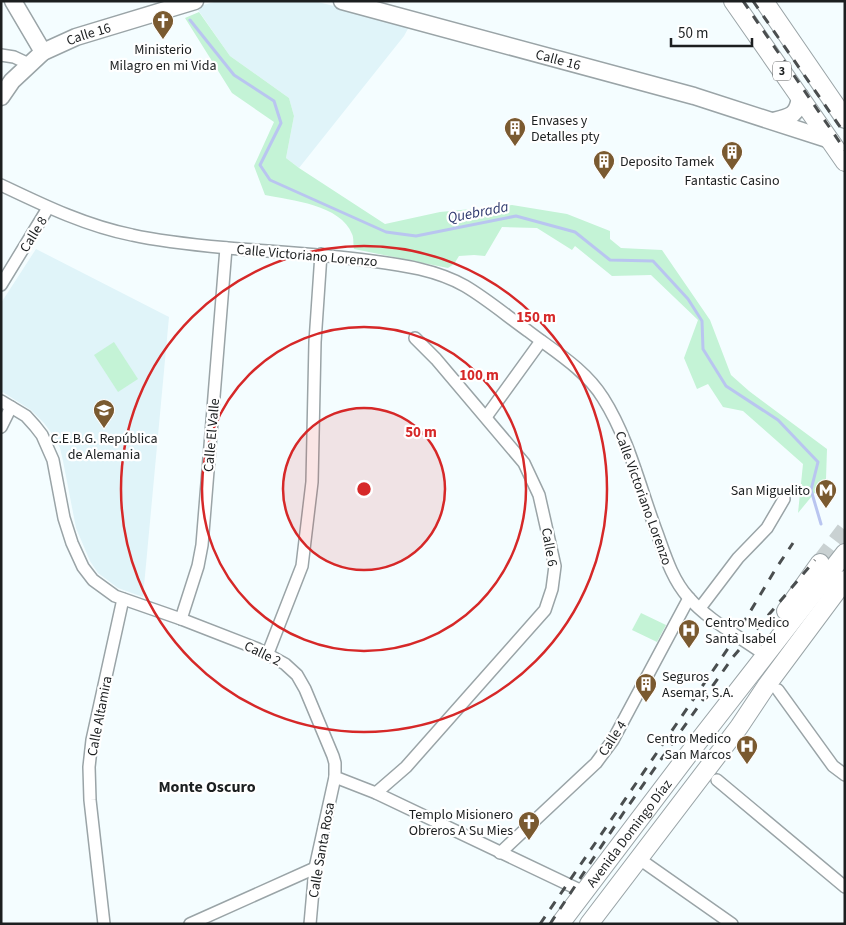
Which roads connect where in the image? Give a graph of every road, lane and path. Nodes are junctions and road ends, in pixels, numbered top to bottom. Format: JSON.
{"nodes":[{"id":1,"x":13,"y":1,"type":"edge"},
{"id":2,"x":194,"y":1,"type":"edge"},
{"id":3,"x":342,"y":1,"type":"edge"},
{"id":4,"x":733,"y":1,"type":"edge"},
{"id":5,"x":764,"y":1,"type":"edge"},
{"id":6,"x":43,"y":52,"type":"junction"},
{"id":7,"x":1,"y":55,"type":"edge"},
{"id":8,"x":29,"y":64,"type":"junction"},
{"id":9,"x":800,"y":96,"type":"junction"},
{"id":10,"x":1,"y":97,"type":"edge"},
{"id":11,"x":845,"y":119,"type":"edge"},
{"id":12,"x":773,"y":121,"type":"junction"},
{"id":13,"x":830,"y":140,"type":"junction"},
{"id":14,"x":845,"y":162,"type":"edge"},
{"id":15,"x":1,"y":185,"type":"edge"},
{"id":16,"x":48,"y":208,"type":"junction"},
{"id":17,"x":226,"y":248,"type":"junction"},
{"id":18,"x":321,"y":254,"type":"junction"},
{"id":19,"x":1,"y":285,"type":"edge"},
{"id":20,"x":415,"y":338,"type":"dead end"},
{"id":21,"x":541,"y":341,"type":"junction"},
{"id":22,"x":6,"y":404,"type":"edge"},
{"id":23,"x":486,"y":417,"type":"junction"},
{"id":24,"x":1,"y":428,"type":"edge"},
{"id":25,"x":784,"y":499,"type":"dead end"},
{"id":26,"x":845,"y":553,"type":"edge"},
{"id":27,"x":820,"y":563,"type":"tunnel mouth"},
{"id":28,"x":845,"y":580,"type":"edge"},
{"id":29,"x":689,"y":598,"type":"junction"},
{"id":30,"x":845,"y":598,"type":"edge"},
{"id":31,"x":123,"y":599,"type":"junction"},
{"id":32,"x":700,"y":608,"type":"junction"},
{"id":33,"x":181,"y":619,"type":"junction"},
{"id":34,"x":758,"y":650,"type":"junction"},
{"id":35,"x":268,"y":653,"type":"junction"},
{"id":36,"x":778,"y":690,"type":"junction"},
{"id":37,"x":722,"y":712,"type":"junction"},
{"id":38,"x":740,"y":726,"type":"junction"},
{"id":39,"x":845,"y":776,"type":"edge"},
{"id":40,"x":335,"y":777,"type":"junction"},
{"id":41,"x":717,"y":780,"type":"dead end"},
{"id":42,"x":376,"y":793,"type":"junction"},
{"id":43,"x":500,"y":853,"type":"junction"},
{"id":44,"x":638,"y":858,"type":"junction"},
{"id":45,"x":315,"y":868,"type":"junction"},
{"id":46,"x":845,"y":887,"type":"edge"},
{"id":47,"x":584,"y":892,"type":"junction"},
{"id":48,"x":104,"y":924,"type":"edge"},
{"id":49,"x":190,"y":924,"type":"edge"},
{"id":50,"x":310,"y":924,"type":"edge"},
{"id":51,"x":560,"y":924,"type":"edge"},
{"id":52,"x":589,"y":924,"type":"edge"},
{"id":53,"x":732,"y":924,"type":"edge"}],
"edges":[{"from":1,"to":6,"type":"main road"},
{"from":2,"to":6,"type":"main road","name":"Calle 16"},
{"from":3,"to":12,"type":"main road","name":"Calle 16"},
{"from":4,"to":9,"type":"main road","number":"3"},
{"from":5,"to":11,"type":"main road","number":"3"},
{"from":6,"to":8,"type":"main road","name":"Calle 16"},
{"from":7,"to":8,"type":"street"},
{"from":8,"to":10,"type":"main road","name":"Calle 16"},
{"from":9,"to":12,"type":"main road"},
{"from":9,"to":13,"type":"main road","number":"3"},
{"from":12,"to":13,"type":"main road","name":"Calle 16"},
{"from":13,"to":14,"type":"main road","number":"3"},
{"from":15,"to":16,"type":"street","name":"Calle Victoriano Lorenzo"},
{"from":16,"to":17,"type":"street","name":"Calle Victoriano Lorenzo"},
{"from":16,"to":19,"type":"street","name":"Calle 8"},
{"from":17,"to":18,"type":"street","name":"Calle Victoriano Lorenzo"},
{"from":17,"to":33,"type":"street","name":"Calle El Valle"},
{"from":18,"to":21,"type":"street","name":"Calle Victoriano Lorenzo"},
{"from":18,"to":35,"type":"street"},
{"from":20,"to":23,"type":"street","name":"Calle 6"},
{"from":21,"to":23,"type":"street"},
{"from":21,"to":29,"type":"street","name":"Calle Victoriano Lorenzo"},
{"from":22,"to":24,"type":"street"},
{"from":22,"to":31,"type":"street","name":"Calle 2"},
{"from":23,"to":42,"type":"street","name":"Calle 6"},
{"from":25,"to":32,"type":"street"},
{"from":26,"to":37,"type":"main road","name":"Avenida Domingo Díaz"},
{"from":27,"to":34,"type":"main road"},
{"from":28,"to":38,"type":"main road","name":"Avenida Domingo Díaz"},
{"from":29,"to":32,"type":"street","name":"Calle Victoriano Lorenzo"},
{"from":29,"to":43,"type":"street","name":"Calle 4"},
{"from":30,"to":36,"type":"main road"},
{"from":31,"to":33,"type":"street","name":"Calle 2"},
{"from":31,"to":48,"type":"street","name":"Calle Altamira"},
{"from":32,"to":34,"type":"street","name":"Calle Victoriano Lorenzo"},
{"from":33,"to":35,"type":"street","name":"Calle 2"},
{"from":34,"to":37,"type":"main road"},
{"from":35,"to":40,"type":"street","name":"Calle 2"},
{"from":36,"to":38,"type":"main road"},
{"from":36,"to":39,"type":"street"},
{"from":37,"to":47,"type":"main road","name":"Avenida Domingo Díaz"},
{"from":38,"to":44,"type":"main road","name":"Avenida Domingo Díaz"},
{"from":40,"to":42,"type":"street"},
{"from":40,"to":45,"type":"street","name":"Calle Santa Rosa"},
{"from":41,"to":46,"type":"street"},
{"from":42,"to":43,"type":"street"},
{"from":43,"to":47,"type":"street"},
{"from":44,"to":52,"type":"main road","name":"Avenida Domingo Díaz"},
{"from":44,"to":53,"type":"street"},
{"from":45,"to":49,"type":"street"},
{"from":45,"to":50,"type":"street","name":"Calle Santa Rosa"},
{"from":47,"to":51,"type":"main road","name":"Avenida Domingo Díaz"}]}
